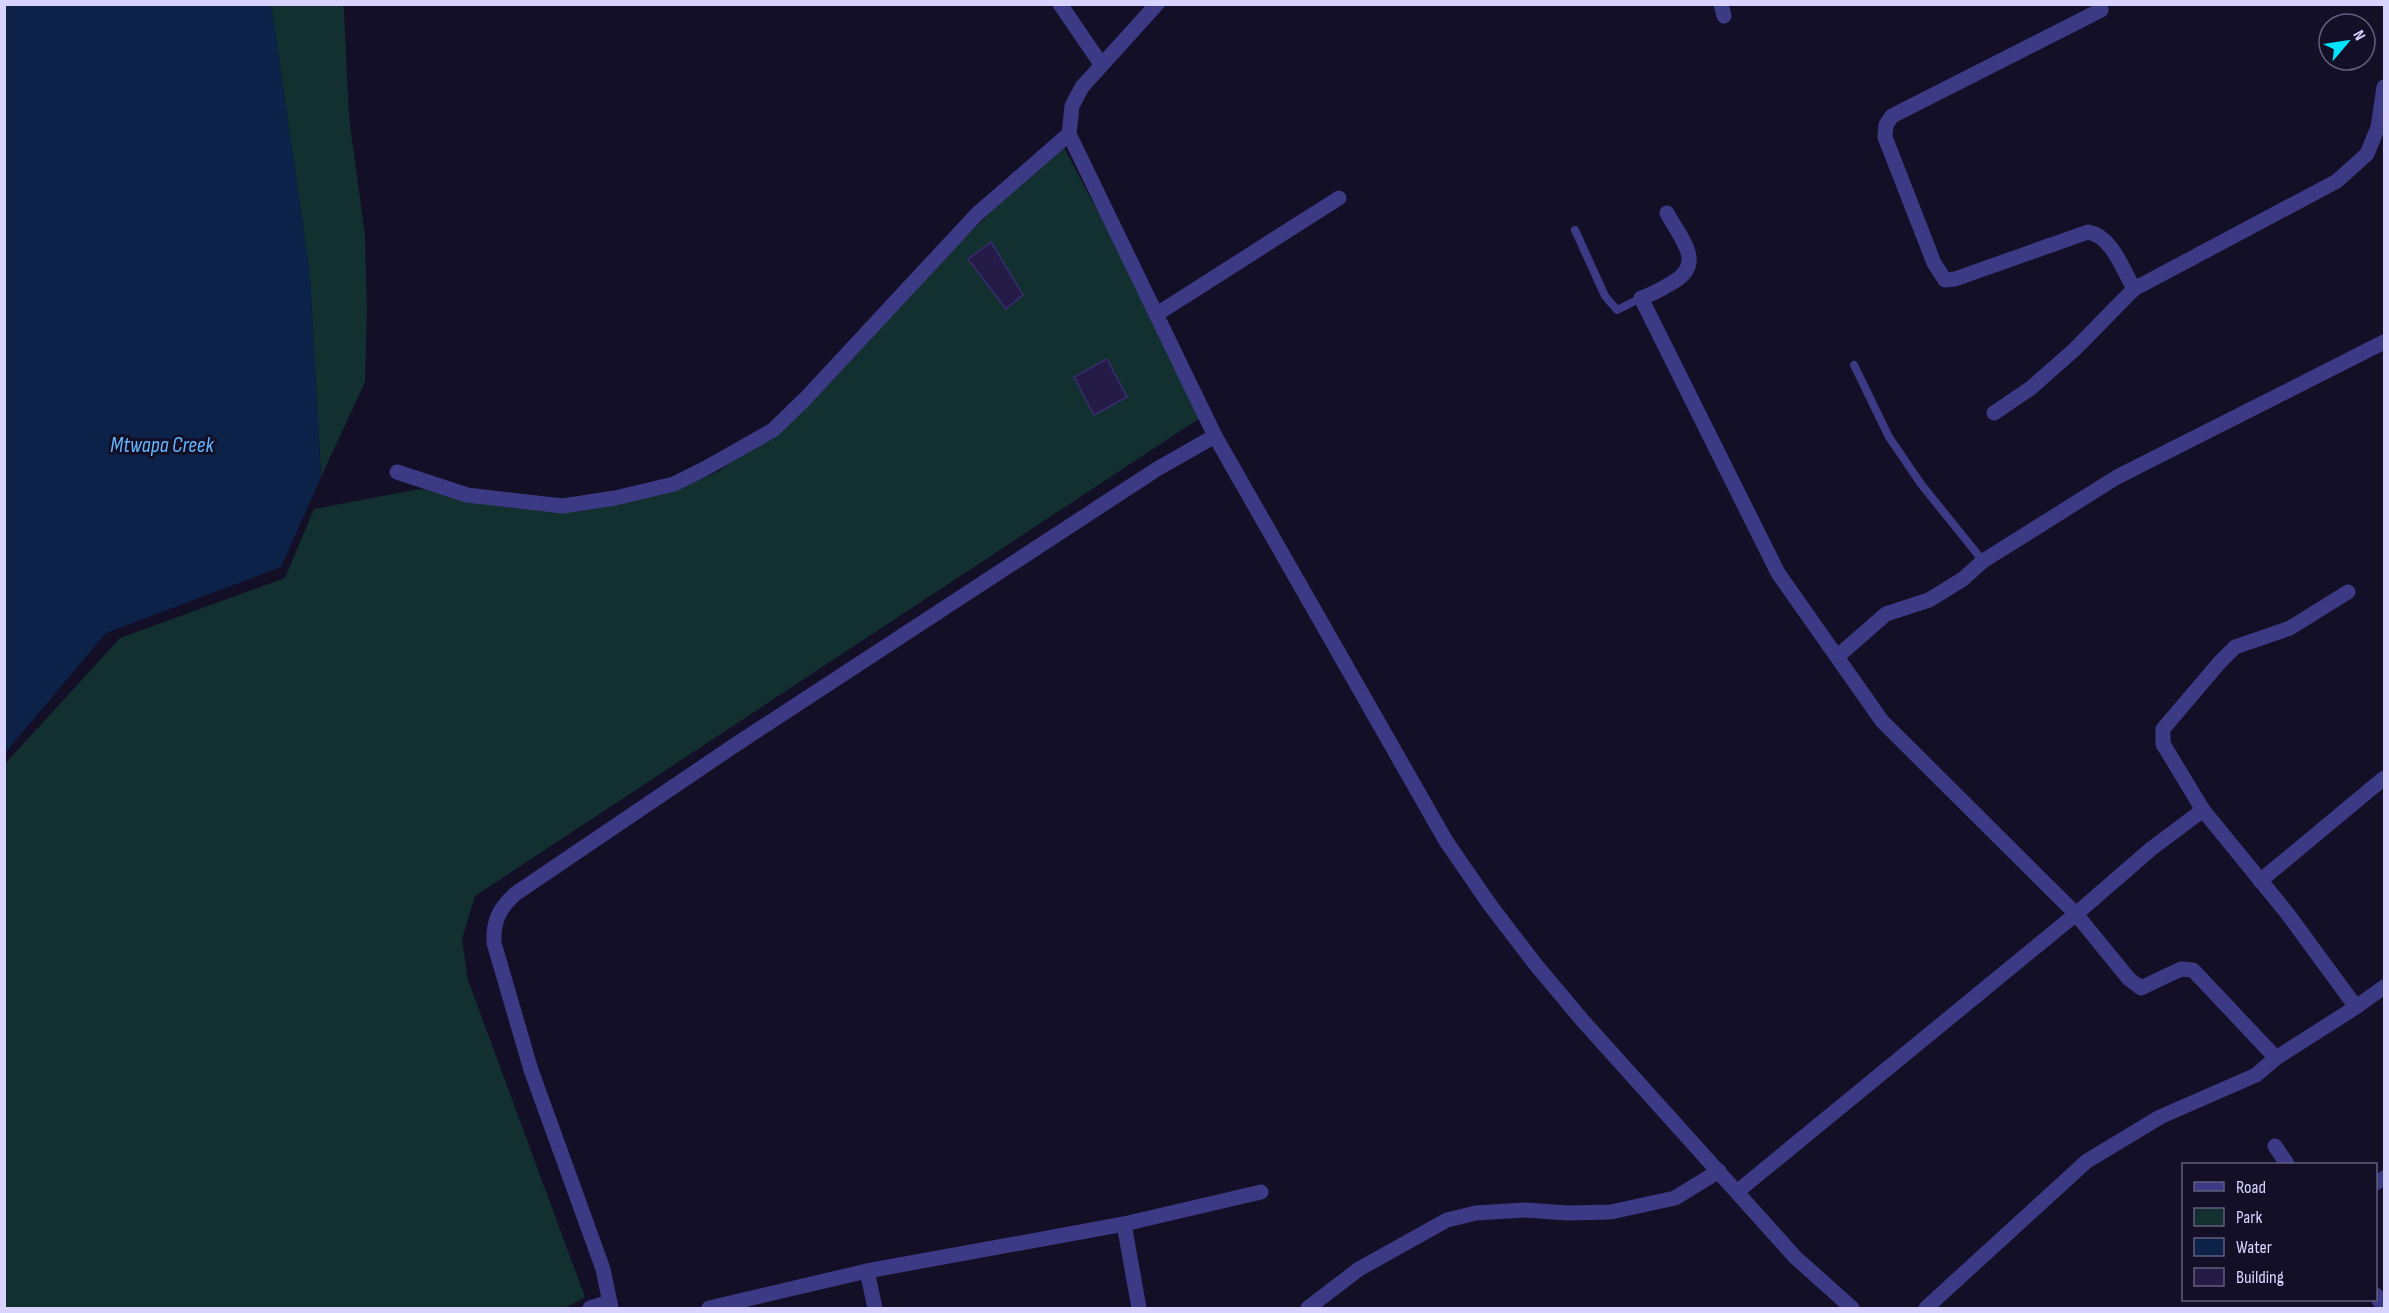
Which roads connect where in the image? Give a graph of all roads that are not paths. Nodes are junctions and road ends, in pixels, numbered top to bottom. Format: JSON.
{"nodes":[{"id":1,"x":1060,"y":4,"type":"edge"},
{"id":2,"x":1157,"y":4,"type":"edge"},
{"id":3,"x":2101,"y":10,"type":"dead end"},
{"id":4,"x":1101,"y":64,"type":"junction"},
{"id":5,"x":2385,"y":87,"type":"edge"},
{"id":6,"x":1069,"y":134,"type":"junction"},
{"id":7,"x":1339,"y":198,"type":"dead end"},
{"id":8,"x":1667,"y":213,"type":"dead end"},
{"id":9,"x":1575,"y":230,"type":"dead end"},
{"id":10,"x":2134,"y":289,"type":"junction"},
{"id":11,"x":1641,"y":298,"type":"junction"},
{"id":12,"x":1157,"y":314,"type":"junction"},
{"id":13,"x":2385,"y":342,"type":"edge"},
{"id":14,"x":1854,"y":365,"type":"dead end"},
{"id":15,"x":1994,"y":413,"type":"dead end"},
{"id":16,"x":1215,"y":436,"type":"junction"},
{"id":17,"x":397,"y":472,"type":"dead end"},
{"id":18,"x":1983,"y":561,"type":"junction"},
{"id":19,"x":2348,"y":592,"type":"dead end"},
{"id":20,"x":1838,"y":656,"type":"junction"},
{"id":21,"x":2385,"y":778,"type":"edge"},
{"id":22,"x":2203,"y":810,"type":"junction"},
{"id":23,"x":2260,"y":881,"type":"junction"},
{"id":24,"x":2076,"y":914,"type":"junction"},
{"id":25,"x":2385,"y":987,"type":"edge"},
{"id":26,"x":2356,"y":1008,"type":"junction"},
{"id":27,"x":2276,"y":1058,"type":"junction"},
{"id":28,"x":2275,"y":1146,"type":"dead end"},
{"id":29,"x":2286,"y":1163,"type":"edge"},
{"id":30,"x":1719,"y":1171,"type":"junction"},
{"id":31,"x":1738,"y":1191,"type":"junction"},
{"id":32,"x":1261,"y":1192,"type":"dead end"},
{"id":33,"x":1124,"y":1224,"type":"junction"},
{"id":34,"x":867,"y":1271,"type":"junction"},
{"id":35,"x":611,"y":1305,"type":"edge"},
{"id":36,"x":590,"y":1308,"type":"edge"},
{"id":37,"x":709,"y":1308,"type":"edge"},
{"id":38,"x":875,"y":1308,"type":"edge"},
{"id":39,"x":1139,"y":1308,"type":"edge"},
{"id":40,"x":1308,"y":1308,"type":"edge"},
{"id":41,"x":1851,"y":1308,"type":"edge"},
{"id":42,"x":1926,"y":1308,"type":"edge"}],
"edges":[{"from":1,"to":4,"type":"street"},
{"from":2,"to":4,"type":"street"},
{"from":3,"to":10,"type":"street"},
{"from":4,"to":6,"type":"street"},
{"from":5,"to":10,"type":"street"},
{"from":6,"to":12,"type":"street"},
{"from":6,"to":17,"type":"street"},
{"from":7,"to":12,"type":"street"},
{"from":8,"to":11,"type":"street"},
{"from":9,"to":11,"type":"lane"},
{"from":10,"to":15,"type":"street"},
{"from":11,"to":20,"type":"street"},
{"from":12,"to":16,"type":"street"},
{"from":13,"to":18,"type":"street"},
{"from":14,"to":18,"type":"lane"},
{"from":16,"to":30,"type":"street"},
{"from":16,"to":35,"type":"street"},
{"from":18,"to":20,"type":"street"},
{"from":19,"to":22,"type":"street"},
{"from":20,"to":24,"type":"street"},
{"from":21,"to":23,"type":"street"},
{"from":22,"to":23,"type":"street"},
{"from":22,"to":24,"type":"street"},
{"from":23,"to":26,"type":"street"},
{"from":24,"to":27,"type":"street"},
{"from":24,"to":31,"type":"street"},
{"from":25,"to":26,"type":"street"},
{"from":26,"to":27,"type":"street"},
{"from":27,"to":42,"type":"street"},
{"from":28,"to":29,"type":"street"},
{"from":30,"to":31,"type":"street"},
{"from":30,"to":40,"type":"street"},
{"from":31,"to":41,"type":"street"},
{"from":32,"to":33,"type":"street"},
{"from":33,"to":34,"type":"street"},
{"from":33,"to":39,"type":"street"},
{"from":34,"to":37,"type":"street"},
{"from":34,"to":38,"type":"street"},
{"from":35,"to":36,"type":"street"}]}
